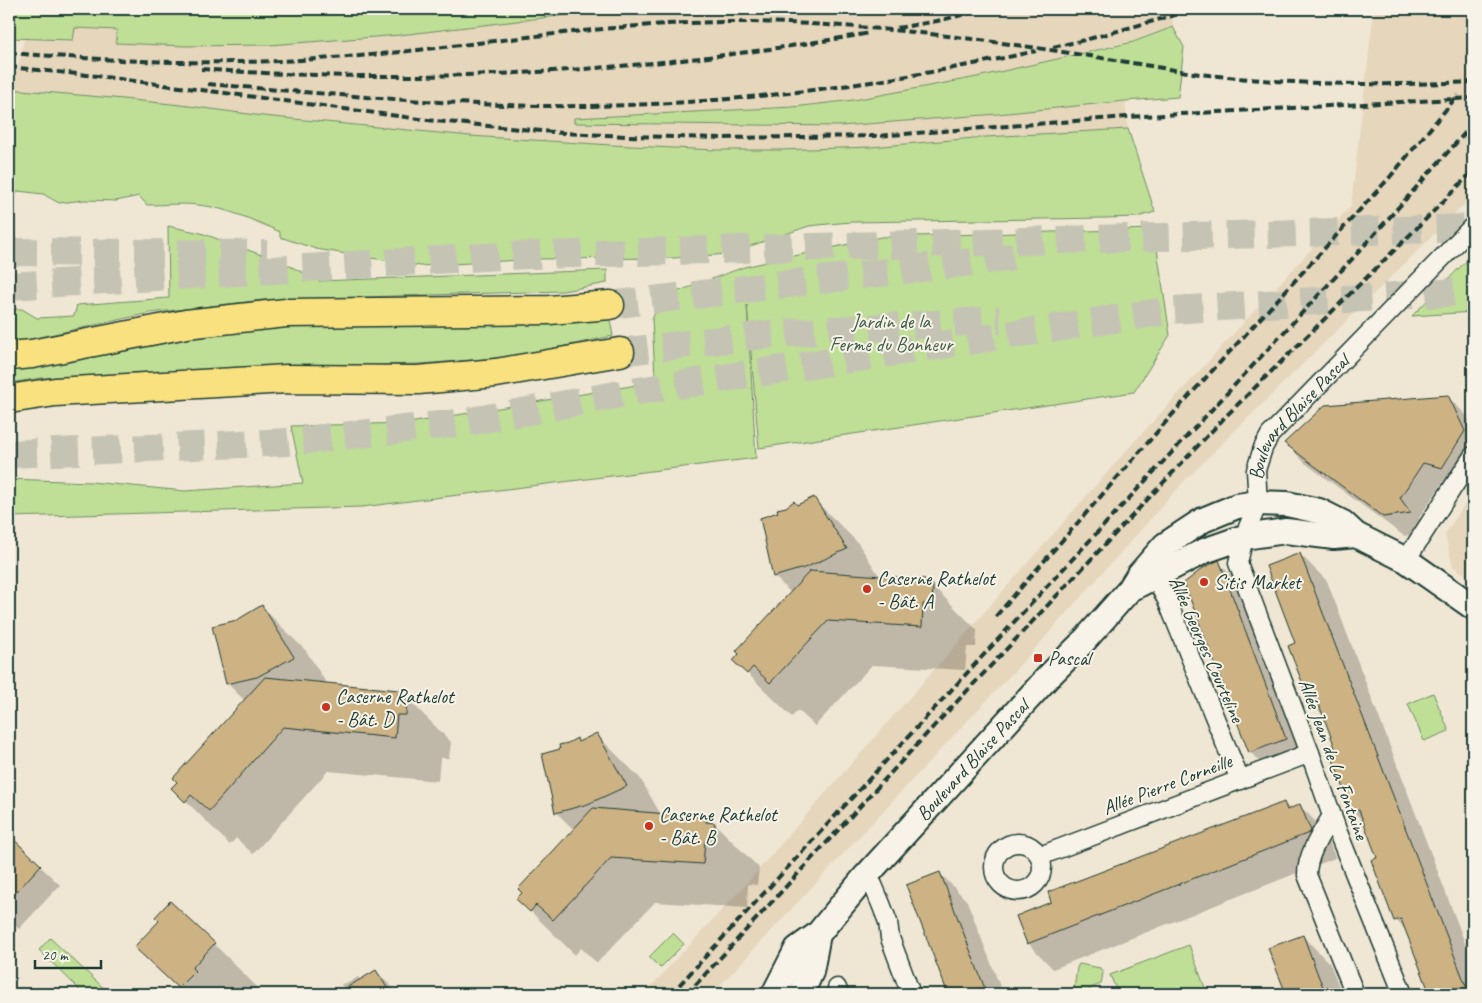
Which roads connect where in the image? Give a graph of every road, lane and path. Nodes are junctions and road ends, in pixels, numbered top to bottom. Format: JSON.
{"nodes":[{"id":1,"x":1473,"y":226,"type":"edge"},
{"id":2,"x":610,"y":305,"type":"tunnel mouth"},
{"id":3,"x":620,"y":352,"type":"tunnel mouth"},
{"id":4,"x":9,"y":356,"type":"edge"},
{"id":5,"x":9,"y":399,"type":"edge"},
{"id":6,"x":1473,"y":456,"type":"edge"},
{"id":7,"x":1258,"y":503,"type":"junction"},
{"id":8,"x":1356,"y":535,"type":"junction"},
{"id":9,"x":1244,"y":537,"type":"junction"},
{"id":10,"x":1406,"y":560,"type":"junction"},
{"id":11,"x":1141,"y":580,"type":"junction"},
{"id":12,"x":1473,"y":607,"type":"edge"},
{"id":13,"x":1310,"y":753,"type":"junction"},
{"id":14,"x":1240,"y":780,"type":"junction"},
{"id":15,"x":1332,"y":816,"type":"junction"},
{"id":16,"x":1040,"y":856,"type":"dead end"},
{"id":17,"x":865,"y":877,"type":"junction"},
{"id":18,"x":818,"y":934,"type":"junction"},
{"id":19,"x":774,"y":994,"type":"edge"},
{"id":20,"x":801,"y":994,"type":"edge"},
{"id":21,"x":911,"y":994,"type":"edge"},
{"id":22,"x":1355,"y":994,"type":"edge"},
{"id":23,"x":1404,"y":994,"type":"edge"}],
"edges":[{"from":1,"to":7,"type":"street","name":"Boulevard Blaise Pascal"},
{"from":2,"to":4,"type":"highway"},
{"from":3,"to":5,"type":"highway"},
{"from":6,"to":10,"type":"street"},
{"from":7,"to":8,"type":"street"},
{"from":7,"to":9,"type":"street","name":"Allée Jean de La Fontaine"},
{"from":7,"to":11,"type":"street","name":"Boulevard Blaise Pascal"},
{"from":8,"to":9,"type":"street","name":"Boulevard Blaise Pascal"},
{"from":8,"to":10,"type":"street"},
{"from":9,"to":11,"type":"street","name":"Boulevard Blaise Pascal"},
{"from":9,"to":13,"type":"street","name":"Allée Jean de La Fontaine"},
{"from":10,"to":12,"type":"street"},
{"from":11,"to":14,"type":"street","name":"Allée Georges Courteline"},
{"from":11,"to":17,"type":"street","name":"Boulevard Blaise Pascal"},
{"from":13,"to":14,"type":"street","name":"Allée Pierre Corneille"},
{"from":13,"to":15,"type":"street","name":"Allée Jean de La Fontaine"},
{"from":14,"to":16,"type":"street","name":"Allée Pierre Corneille"},
{"from":15,"to":22,"type":"street"},
{"from":15,"to":23,"type":"street","name":"Allée Jean de La Fontaine"},
{"from":17,"to":18,"type":"street","name":"Boulevard Blaise Pascal"},
{"from":17,"to":21,"type":"street"},
{"from":18,"to":19,"type":"street","name":"Boulevard Blaise Pascal"},
{"from":18,"to":20,"type":"street","name":"Boulevard Blaise Pascal"}]}
